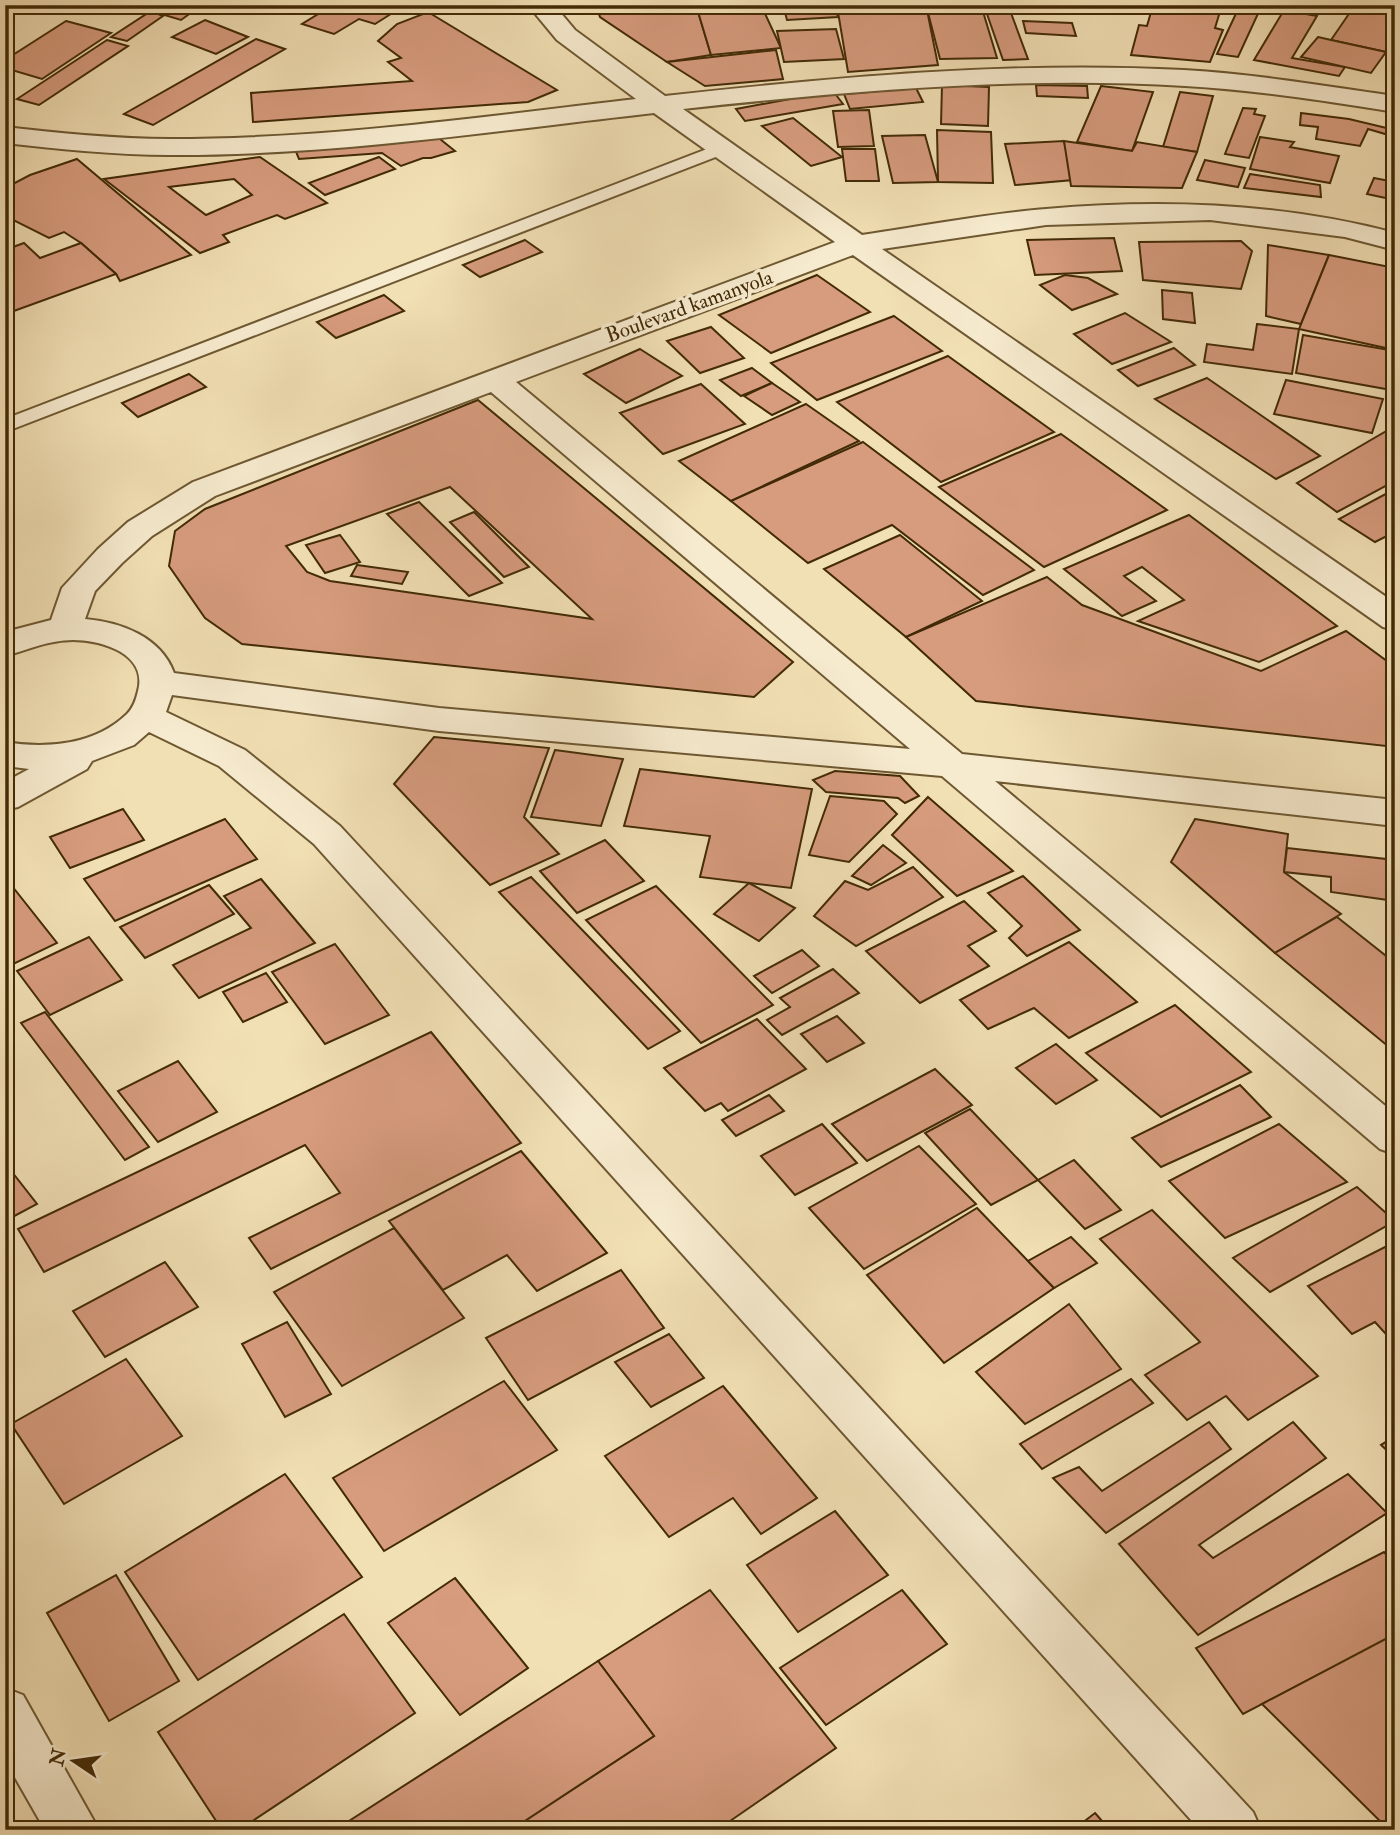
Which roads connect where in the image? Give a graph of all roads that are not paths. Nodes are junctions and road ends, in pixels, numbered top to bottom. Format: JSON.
{"nodes":[{"id":1,"x":540,"y":5,"type":"edge"},
{"id":2,"x":1395,"y":104,"type":"edge"},
{"id":3,"x":658,"y":105,"type":"junction"},
{"id":4,"x":5,"y":135,"type":"edge"},
{"id":5,"x":720,"y":149,"type":"junction"},
{"id":6,"x":1395,"y":242,"type":"edge"},
{"id":7,"x":856,"y":244,"type":"junction"},
{"id":8,"x":495,"y":379,"type":"junction"},
{"id":9,"x":5,"y":426,"type":"edge"},
{"id":10,"x":1395,"y":619,"type":"edge"},
{"id":11,"x":65,"y":629,"type":"junction"},
{"id":12,"x":9,"y":640,"type":"edge"},
{"id":13,"x":152,"y":699,"type":"junction"},
{"id":14,"x":106,"y":744,"type":"junction"},
{"id":15,"x":5,"y":754,"type":"edge"},
{"id":16,"x":954,"y":765,"type":"junction"},
{"id":17,"x":5,"y":798,"type":"edge"},
{"id":18,"x":1395,"y":813,"type":"edge"},
{"id":19,"x":1395,"y":1138,"type":"edge"},
{"id":20,"x":5,"y":1711,"type":"edge"},
{"id":21,"x":73,"y":1830,"type":"edge"},
{"id":22,"x":1235,"y":1830,"type":"edge"}],
"edges":[{"from":1,"to":3,"type":"street"},
{"from":2,"to":3,"type":"street"},
{"from":3,"to":4,"type":"street"},
{"from":3,"to":5,"type":"street"},
{"from":5,"to":7,"type":"street"},
{"from":5,"to":9,"type":"lane"},
{"from":6,"to":7,"type":"street","name":"Boulevard kamanyola"},
{"from":7,"to":8,"type":"street","name":"Boulevard kamanyola"},
{"from":7,"to":10,"type":"street"},
{"from":8,"to":11,"type":"street","name":"Boulevard kamanyola"},
{"from":8,"to":16,"type":"street"},
{"from":11,"to":12,"type":"street"},
{"from":11,"to":13,"type":"street"},
{"from":13,"to":14,"type":"street"},
{"from":13,"to":16,"type":"street"},
{"from":13,"to":22,"type":"street"},
{"from":14,"to":15,"type":"street"},
{"from":14,"to":17,"type":"street"},
{"from":16,"to":18,"type":"street"},
{"from":16,"to":19,"type":"street"},
{"from":20,"to":21,"type":"street"}]}
